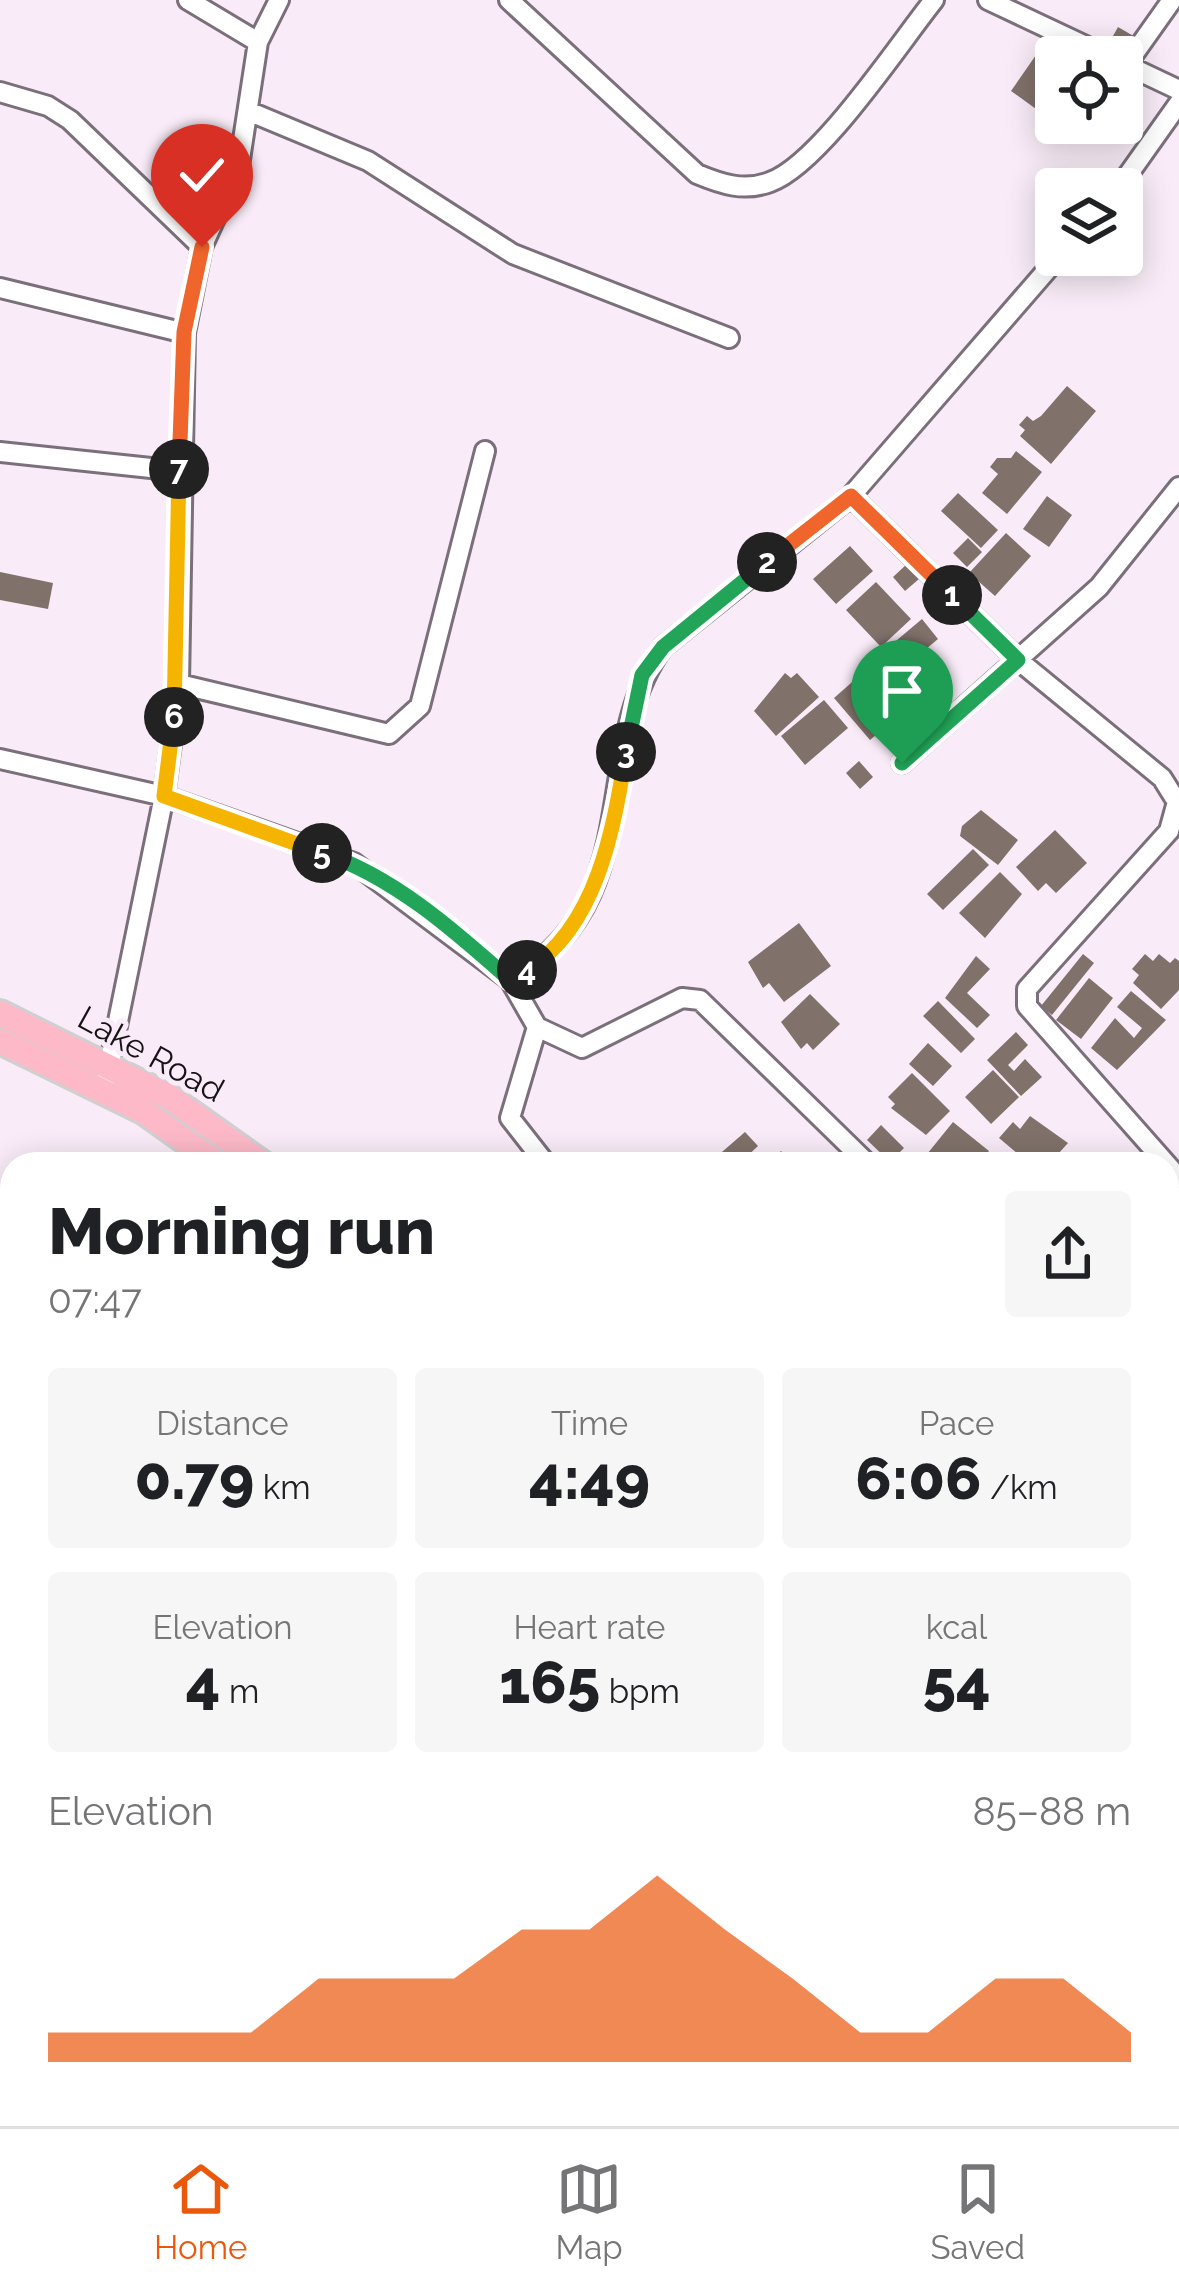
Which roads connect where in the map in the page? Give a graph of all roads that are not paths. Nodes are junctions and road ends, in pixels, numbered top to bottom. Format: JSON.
{"nodes":[{"id":1,"x":188,"y":0,"type":"edge"},
{"id":2,"x":279,"y":0,"type":"edge"},
{"id":3,"x":509,"y":0,"type":"edge"},
{"id":4,"x":934,"y":0,"type":"edge"},
{"id":5,"x":988,"y":0,"type":"edge"},
{"id":6,"x":1172,"y":0,"type":"edge"},
{"id":7,"x":1064,"y":36,"type":"edge"},
{"id":8,"x":1141,"y":36,"type":"edge"},
{"id":9,"x":258,"y":42,"type":"junction"},
{"id":10,"x":1143,"y":73,"type":"edge"},
{"id":11,"x":1179,"y":90,"type":"edge"},
{"id":12,"x":0,"y":92,"type":"edge"},
{"id":13,"x":1179,"y":103,"type":"edge"},
{"id":14,"x":248,"y":111,"type":"junction"},
{"id":15,"x":1133,"y":168,"type":"edge"},
{"id":16,"x":202,"y":247,"type":"junction"},
{"id":17,"x":1042,"y":276,"type":"edge"},
{"id":18,"x":0,"y":288,"type":"edge"},
{"id":19,"x":184,"y":332,"type":"junction"},
{"id":20,"x":729,"y":338,"type":"dead end"},
{"id":21,"x":485,"y":451,"type":"dead end"},
{"id":22,"x":0,"y":452,"type":"edge"},
{"id":23,"x":179,"y":471,"type":"junction"},
{"id":24,"x":1179,"y":487,"type":"edge"},
{"id":25,"x":851,"y":496,"type":"junction"},
{"id":26,"x":1018,"y":660,"type":"junction"},
{"id":27,"x":178,"y":684,"type":"junction"},
{"id":28,"x":0,"y":759,"type":"edge"},
{"id":29,"x":902,"y":763,"type":"dead end"},
{"id":30,"x":164,"y":796,"type":"junction"},
{"id":31,"x":510,"y":980,"type":"junction"},
{"id":32,"x":0,"y":1013,"type":"edge"},
{"id":33,"x":537,"y":1028,"type":"junction"},
{"id":34,"x":0,"y":1041,"type":"edge"},
{"id":35,"x":106,"y":1078,"type":"junction"},
{"id":36,"x":203,"y":1152,"type":"edge"},
{"id":37,"x":246,"y":1152,"type":"edge"},
{"id":38,"x":537,"y":1152,"type":"edge"},
{"id":39,"x":856,"y":1152,"type":"edge"},
{"id":40,"x":1156,"y":1152,"type":"edge"}],
"edges":[{"from":1,"to":9,"type":"street"},
{"from":2,"to":9,"type":"street"},
{"from":3,"to":4,"type":"street"},
{"from":5,"to":7,"type":"street"},
{"from":6,"to":8,"type":"street"},
{"from":9,"to":14,"type":"street"},
{"from":10,"to":11,"type":"street"},
{"from":12,"to":16,"type":"street"},
{"from":13,"to":15,"type":"street"},
{"from":14,"to":16,"type":"street"},
{"from":14,"to":20,"type":"street"},
{"from":16,"to":19,"type":"street"},
{"from":17,"to":25,"type":"street"},
{"from":18,"to":19,"type":"street"},
{"from":19,"to":23,"type":"street"},
{"from":21,"to":27,"type":"street"},
{"from":22,"to":23,"type":"street"},
{"from":23,"to":27,"type":"street"},
{"from":24,"to":26,"type":"street"},
{"from":25,"to":26,"type":"street"},
{"from":25,"to":31,"type":"street"},
{"from":26,"to":29,"type":"street"},
{"from":26,"to":40,"type":"street"},
{"from":27,"to":30,"type":"street"},
{"from":28,"to":30,"type":"street"},
{"from":30,"to":31,"type":"street"},
{"from":30,"to":35,"type":"street"},
{"from":31,"to":33,"type":"street"},
{"from":32,"to":35,"type":"main road","name":"Lake Road"},
{"from":33,"to":38,"type":"street"},
{"from":33,"to":39,"type":"street"},
{"from":34,"to":35,"type":"main road","name":"Lake Road"},
{"from":35,"to":36,"type":"main road","name":"Lake Road"},
{"from":35,"to":37,"type":"main road","name":"Lake Road"}]}
